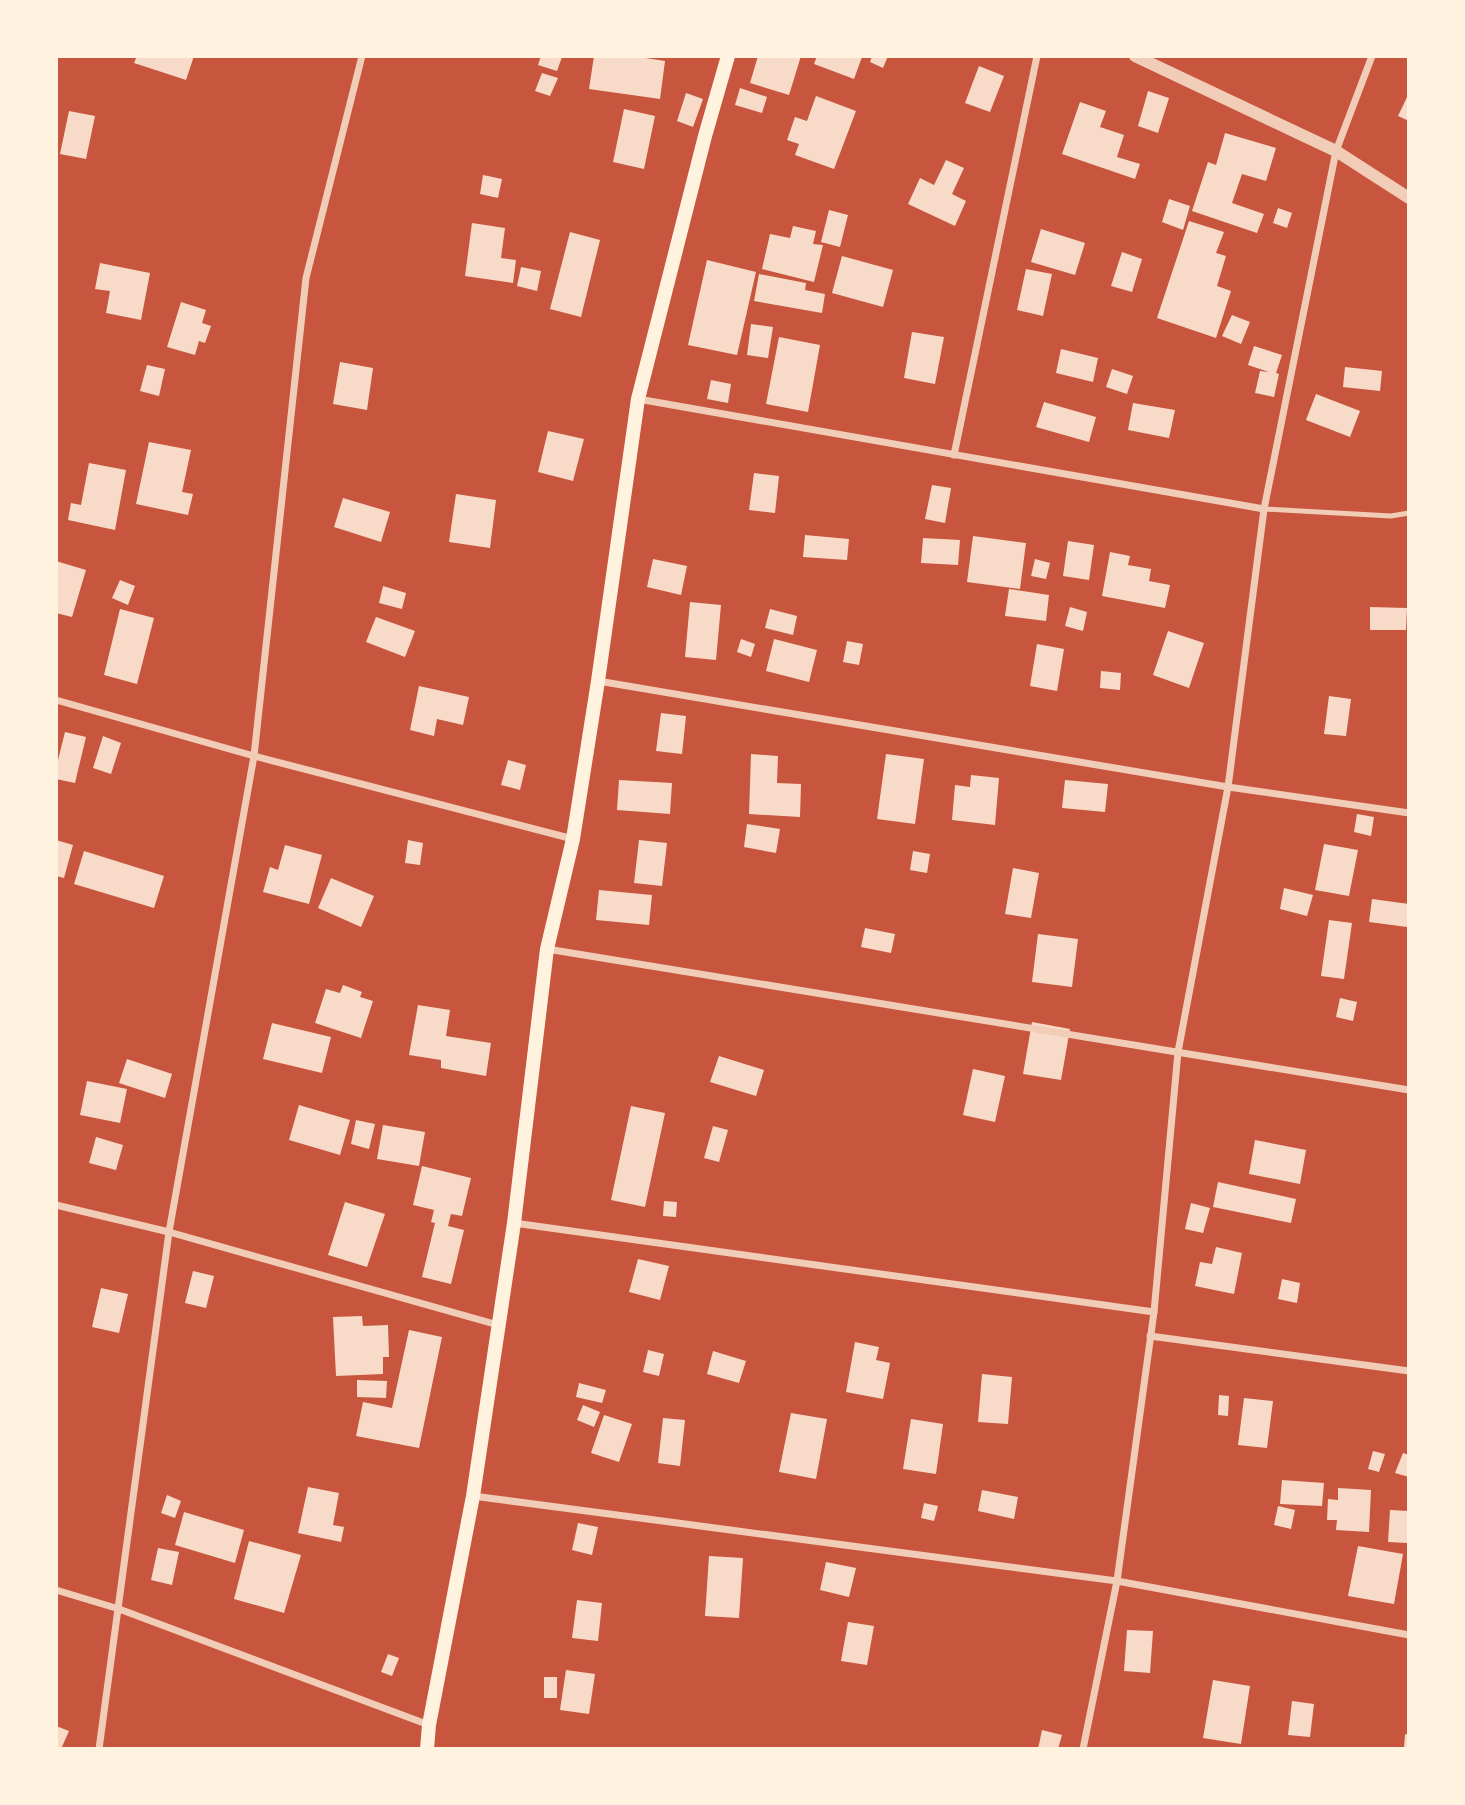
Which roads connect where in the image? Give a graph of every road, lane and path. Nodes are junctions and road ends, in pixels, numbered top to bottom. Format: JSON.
{"nodes":[{"id":1,"x":362,"y":56,"type":"edge"},
{"id":2,"x":728,"y":56,"type":"edge"},
{"id":3,"x":1037,"y":56,"type":"edge"},
{"id":4,"x":1135,"y":56,"type":"edge"},
{"id":5,"x":1372,"y":56,"type":"edge"},
{"id":6,"x":1336,"y":151,"type":"junction"},
{"id":7,"x":1409,"y":198,"type":"edge"},
{"id":8,"x":638,"y":399,"type":"junction"},
{"id":9,"x":954,"y":455,"type":"junction"},
{"id":10,"x":1264,"y":509,"type":"junction"},
{"id":11,"x":1409,"y":513,"type":"edge"},
{"id":12,"x":598,"y":681,"type":"junction"},
{"id":13,"x":56,"y":700,"type":"edge"},
{"id":14,"x":254,"y":756,"type":"junction"},
{"id":15,"x":1228,"y":787,"type":"junction"},
{"id":16,"x":1409,"y":813,"type":"edge"},
{"id":17,"x":573,"y":839,"type":"junction"},
{"id":18,"x":547,"y":949,"type":"junction"},
{"id":19,"x":1178,"y":1052,"type":"junction"},
{"id":20,"x":1409,"y":1090,"type":"edge"},
{"id":21,"x":56,"y":1205,"type":"edge"},
{"id":22,"x":514,"y":1223,"type":"junction"},
{"id":23,"x":169,"y":1232,"type":"junction"},
{"id":24,"x":1154,"y":1312,"type":"junction"},
{"id":25,"x":498,"y":1325,"type":"junction"},
{"id":26,"x":1150,"y":1336,"type":"junction"},
{"id":27,"x":1409,"y":1371,"type":"edge"},
{"id":28,"x":473,"y":1496,"type":"junction"},
{"id":29,"x":1117,"y":1581,"type":"junction"},
{"id":30,"x":56,"y":1590,"type":"edge"},
{"id":31,"x":119,"y":1609,"type":"junction"},
{"id":32,"x":1409,"y":1635,"type":"edge"},
{"id":33,"x":429,"y":1725,"type":"junction"},
{"id":34,"x":99,"y":1749,"type":"edge"},
{"id":35,"x":427,"y":1749,"type":"edge"},
{"id":36,"x":1083,"y":1749,"type":"edge"}],
"edges":[{"from":1,"to":14,"type":"street"},
{"from":2,"to":8,"type":"main road"},
{"from":3,"to":9,"type":"street"},
{"from":4,"to":6,"type":"street"},
{"from":5,"to":6,"type":"street"},
{"from":6,"to":7,"type":"street"},
{"from":6,"to":10,"type":"street"},
{"from":8,"to":9,"type":"street"},
{"from":8,"to":12,"type":"main road"},
{"from":9,"to":10,"type":"street"},
{"from":10,"to":11,"type":"lane"},
{"from":10,"to":15,"type":"street"},
{"from":12,"to":15,"type":"street"},
{"from":12,"to":17,"type":"main road"},
{"from":13,"to":14,"type":"street"},
{"from":14,"to":17,"type":"street"},
{"from":14,"to":23,"type":"street"},
{"from":15,"to":16,"type":"street"},
{"from":15,"to":19,"type":"street"},
{"from":17,"to":18,"type":"main road"},
{"from":18,"to":19,"type":"street"},
{"from":18,"to":22,"type":"main road"},
{"from":19,"to":20,"type":"street"},
{"from":19,"to":24,"type":"street"},
{"from":21,"to":23,"type":"street"},
{"from":22,"to":24,"type":"street"},
{"from":22,"to":25,"type":"main road"},
{"from":23,"to":25,"type":"street"},
{"from":23,"to":31,"type":"street"},
{"from":24,"to":26,"type":"street"},
{"from":25,"to":28,"type":"main road"},
{"from":26,"to":27,"type":"street"},
{"from":26,"to":29,"type":"street"},
{"from":28,"to":29,"type":"street"},
{"from":28,"to":33,"type":"main road"},
{"from":29,"to":32,"type":"street"},
{"from":29,"to":36,"type":"street"},
{"from":30,"to":31,"type":"street"},
{"from":31,"to":33,"type":"street"},
{"from":31,"to":34,"type":"street"},
{"from":33,"to":35,"type":"main road"}]}
